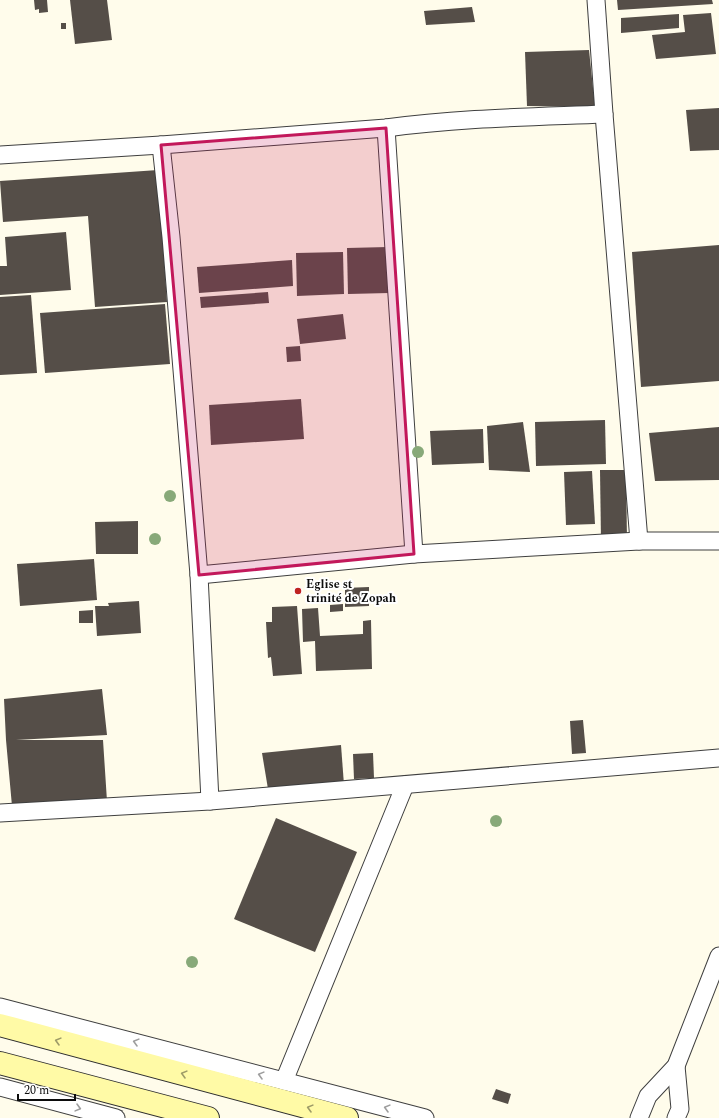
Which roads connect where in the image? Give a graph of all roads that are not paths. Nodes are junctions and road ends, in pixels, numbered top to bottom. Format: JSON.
{"nodes":[{"id":1,"x":596,"y":0,"type":"edge"},
{"id":2,"x":604,"y":114,"type":"junction"},
{"id":3,"x":386,"y":128,"type":"junction"},
{"id":4,"x":161,"y":145,"type":"junction"},
{"id":5,"x":0,"y":156,"type":"edge"},
{"id":6,"x":639,"y":541,"type":"junction"},
{"id":7,"x":719,"y":541,"type":"edge"},
{"id":8,"x":414,"y":554,"type":"junction"},
{"id":9,"x":199,"y":575,"type":"junction"},
{"id":10,"x":719,"y":758,"type":"edge"},
{"id":11,"x":405,"y":785,"type":"junction"},
{"id":12,"x":210,"y":802,"type":"junction"},
{"id":13,"x":0,"y":813,"type":"edge"},
{"id":14,"x":719,"y":956,"type":"edge"},
{"id":15,"x":0,"y":1007,"type":"edge"},
{"id":16,"x":0,"y":1025,"type":"edge"},
{"id":17,"x":0,"y":1063,"type":"edge"},
{"id":18,"x":676,"y":1066,"type":"junction"},
{"id":19,"x":284,"y":1081,"type":"junction"},
{"id":20,"x":0,"y":1087,"type":"edge"},
{"id":21,"x":116,"y":1118,"type":"edge"},
{"id":22,"x":208,"y":1118,"type":"edge"},
{"id":23,"x":347,"y":1118,"type":"edge"},
{"id":24,"x":425,"y":1118,"type":"edge"},
{"id":25,"x":638,"y":1118,"type":"edge"},
{"id":26,"x":676,"y":1118,"type":"edge"}],
"edges":[{"from":1,"to":2,"type":"street"},
{"from":2,"to":3,"type":"street"},
{"from":2,"to":6,"type":"street"},
{"from":3,"to":4,"type":"street"},
{"from":3,"to":8,"type":"street"},
{"from":4,"to":5,"type":"street"},
{"from":4,"to":9,"type":"street"},
{"from":6,"to":7,"type":"street"},
{"from":6,"to":8,"type":"street"},
{"from":8,"to":9,"type":"street"},
{"from":9,"to":12,"type":"street"},
{"from":10,"to":11,"type":"street"},
{"from":11,"to":12,"type":"street"},
{"from":11,"to":19,"type":"street"},
{"from":12,"to":13,"type":"street"},
{"from":14,"to":18,"type":"street"},
{"from":19,"to":15,"type":"street","one_way":true},
{"from":23,"to":16,"type":"main road","one_way":true},
{"from":17,"to":22,"type":"main road"},
{"from":18,"to":25,"type":"street"},
{"from":18,"to":26,"type":"street"},
{"from":24,"to":19,"type":"street","one_way":true},
{"from":20,"to":21,"type":"street","one_way":true}]}
